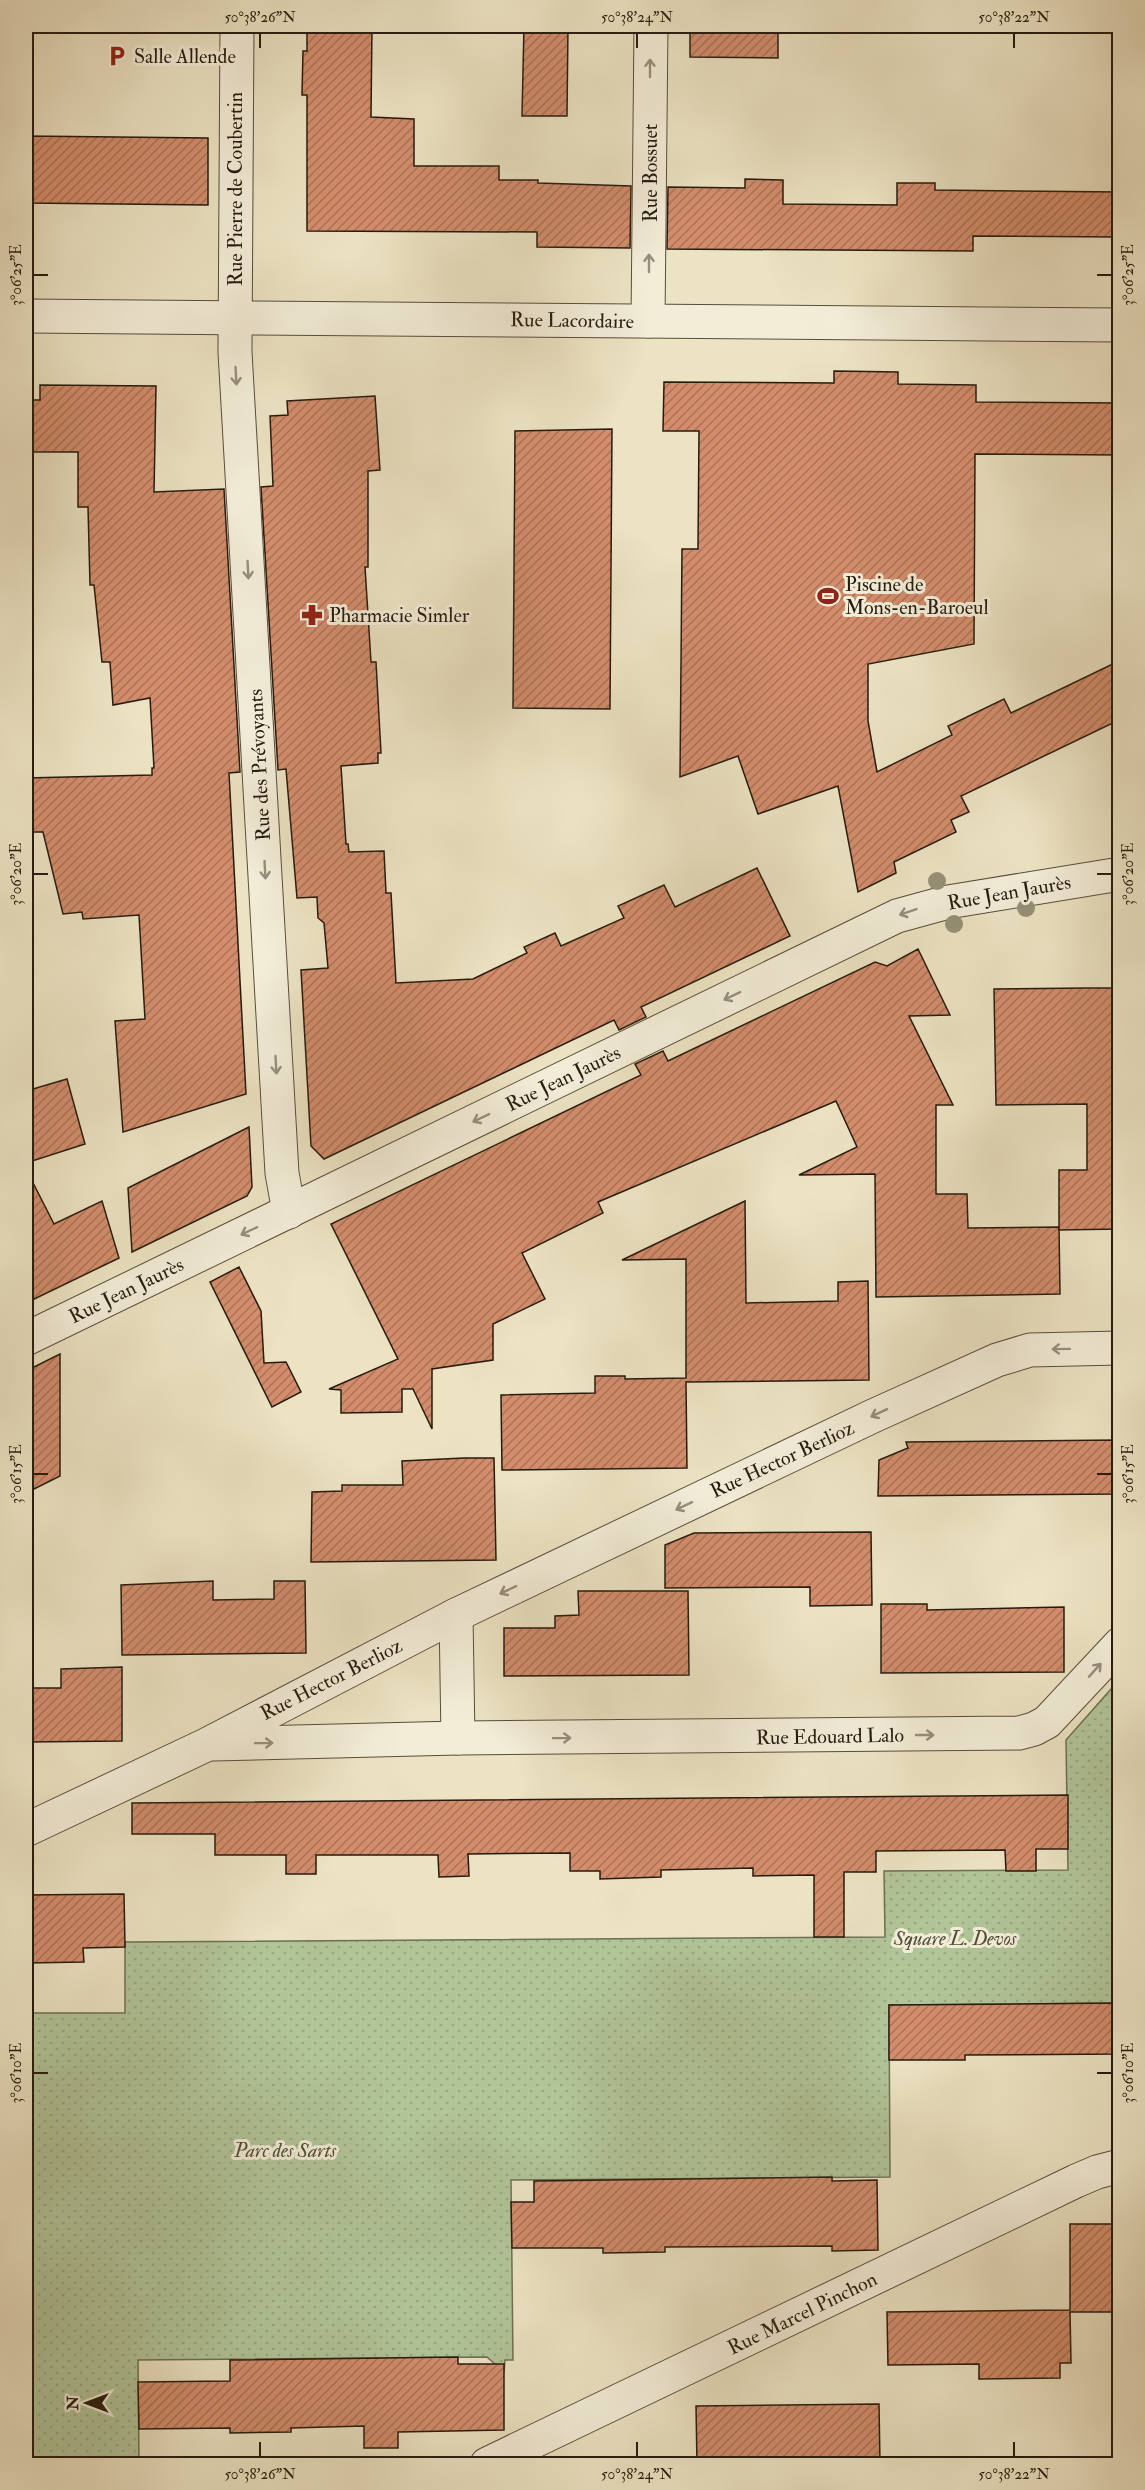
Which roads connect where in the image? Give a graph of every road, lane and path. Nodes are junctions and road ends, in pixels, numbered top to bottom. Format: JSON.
{"nodes":[{"id":1,"x":237,"y":26,"type":"edge"},
{"id":2,"x":651,"y":26,"type":"edge"},
{"id":3,"x":26,"y":316,"type":"edge"},
{"id":4,"x":234,"y":317,"type":"junction"},
{"id":5,"x":648,"y":321,"type":"junction"},
{"id":6,"x":1119,"y":325,"type":"edge"},
{"id":7,"x":1119,"y":874,"type":"edge"},
{"id":8,"x":289,"y":1212,"type":"junction"},
{"id":9,"x":26,"y":1339,"type":"edge"},
{"id":10,"x":1119,"y":1348,"type":"edge"},
{"id":11,"x":456,"y":1615,"type":"junction"},
{"id":12,"x":1119,"y":1644,"type":"edge"},
{"id":13,"x":458,"y":1738,"type":"junction"},
{"id":14,"x":504,"y":1739,"type":"joint"},
{"id":15,"x":206,"y":1744,"type":"junction"},
{"id":16,"x":26,"y":1830,"type":"edge"},
{"id":17,"x":1119,"y":2166,"type":"edge"},
{"id":18,"x":487,"y":2464,"type":"edge"}],
"edges":[{"from":1,"to":4,"type":"street","name":"Rue Pierre de Coubertin"},
{"from":5,"to":2,"type":"street","name":"Rue Bossuet","one_way":true},
{"from":3,"to":4,"type":"street","name":"Rue Lacordaire"},
{"from":4,"to":5,"type":"street","name":"Rue Lacordaire"},
{"from":4,"to":8,"type":"street","name":"Rue des Prévoyants","one_way":true},
{"from":5,"to":6,"type":"street","name":"Rue Lacordaire"},
{"from":7,"to":8,"type":"street","name":"Rue Jean Jaurès","one_way":true},
{"from":8,"to":9,"type":"street","name":"Rue Jean Jaurès","one_way":true},
{"from":10,"to":11,"type":"street","name":"Rue Hector Berlioz","one_way":true},
{"from":11,"to":13,"type":"street"},
{"from":11,"to":15,"type":"street","name":"Rue Hector Berlioz"},
{"from":14,"to":12,"type":"street","name":"Rue Edouard Lalo","one_way":true},
{"from":13,"to":14,"type":"street","name":"Rue Hector Berlioz"},
{"from":15,"to":13,"type":"street","name":"Rue Hector Berlioz","one_way":true},
{"from":15,"to":16,"type":"street","name":"Rue Hector Berlioz"},
{"from":17,"to":18,"type":"street","name":"Rue Marcel Pinchon"}]}
